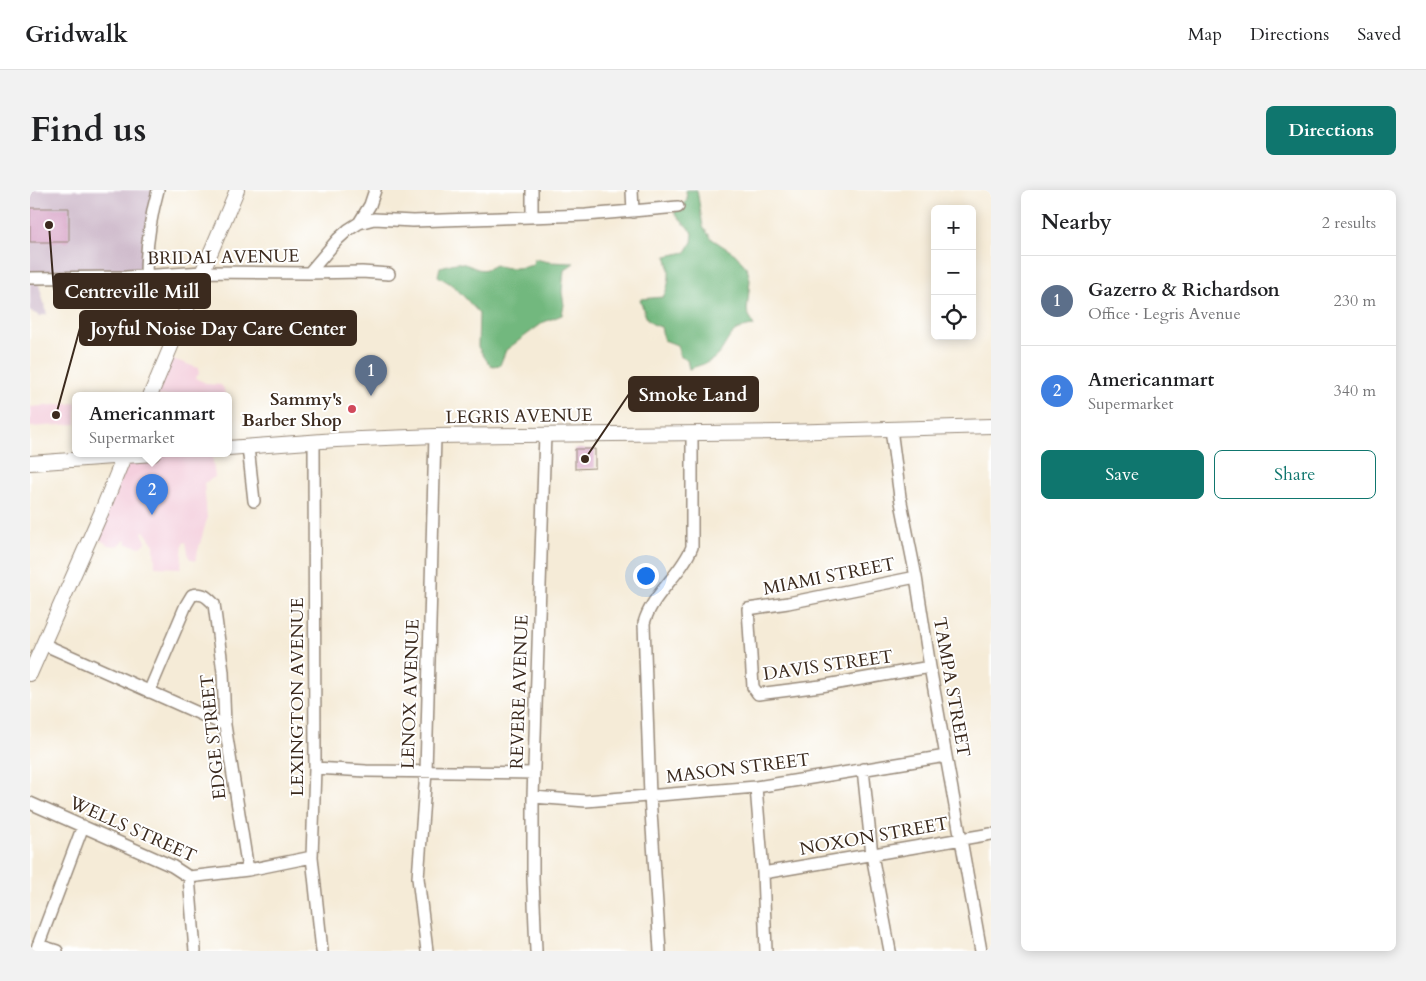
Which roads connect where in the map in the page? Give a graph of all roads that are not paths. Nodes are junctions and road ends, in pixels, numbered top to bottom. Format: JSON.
{"nodes":[{"id":1,"x":158,"y":190,"type":"edge"},
{"id":2,"x":237,"y":190,"type":"edge"},
{"id":3,"x":375,"y":190,"type":"edge"},
{"id":4,"x":532,"y":190,"type":"edge"},
{"id":5,"x":632,"y":190,"type":"edge"},
{"id":6,"x":678,"y":207,"type":"dead end"},
{"id":7,"x":633,"y":212,"type":"junction"},
{"id":8,"x":532,"y":216,"type":"junction"},
{"id":9,"x":360,"y":223,"type":"junction"},
{"id":10,"x":203,"y":272,"type":"junction"},
{"id":11,"x":309,"y":273,"type":"junction"},
{"id":12,"x":389,"y":274,"type":"dead end"},
{"id":13,"x":146,"y":276,"type":"junction"},
{"id":14,"x":30,"y":278,"type":"edge"},
{"id":15,"x":152,"y":392,"type":"edge"},
{"id":16,"x":991,"y":426,"type":"edge"},
{"id":17,"x":890,"y":429,"type":"junction"},
{"id":18,"x":692,"y":433,"type":"junction"},
{"id":19,"x":546,"y":434,"type":"junction"},
{"id":20,"x":435,"y":436,"type":"junction"},
{"id":21,"x":314,"y":442,"type":"junction"},
{"id":22,"x":248,"y":447,"type":"junction"},
{"id":23,"x":232,"y":448,"type":"edge"},
{"id":24,"x":101,"y":457,"type":"edge"},
{"id":25,"x":124,"y":457,"type":"edge"},
{"id":26,"x":30,"y":463,"type":"edge"},
{"id":27,"x":254,"y":501,"type":"dead end"},
{"id":28,"x":916,"y":577,"type":"junction"},
{"id":29,"x":748,"y":608,"type":"joint"},
{"id":30,"x":43,"y":644,"type":"junction"},
{"id":31,"x":930,"y":667,"type":"junction"},
{"id":32,"x":30,"y":674,"type":"edge"},
{"id":33,"x":149,"y":692,"type":"junction"},
{"id":34,"x":225,"y":724,"type":"junction"},
{"id":35,"x":946,"y":756,"type":"junction"},
{"id":36,"x":315,"y":768,"type":"junction"},
{"id":37,"x":863,"y":769,"type":"junction"},
{"id":38,"x":426,"y":772,"type":"junction"},
{"id":39,"x":534,"y":774,"type":"junction"},
{"id":40,"x":756,"y":786,"type":"junction"},
{"id":41,"x":650,"y":796,"type":"junction"},
{"id":42,"x":534,"y":797,"type":"junction"},
{"id":43,"x":30,"y":803,"type":"edge"},
{"id":44,"x":83,"y":826,"type":"junction"},
{"id":45,"x":991,"y":834,"type":"edge"},
{"id":46,"x":960,"y":838,"type":"junction"},
{"id":47,"x":872,"y":855,"type":"junction"},
{"id":48,"x":312,"y":858,"type":"junction"},
{"id":49,"x":248,"y":870,"type":"junction"},
{"id":50,"x":763,"y":873,"type":"junction"},
{"id":51,"x":189,"y":877,"type":"junction"},
{"id":52,"x":36,"y":948,"type":"edge"},
{"id":53,"x":57,"y":951,"type":"edge"},
{"id":54,"x":192,"y":951,"type":"edge"},
{"id":55,"x":322,"y":951,"type":"edge"},
{"id":56,"x":427,"y":951,"type":"edge"},
{"id":57,"x":536,"y":951,"type":"edge"},
{"id":58,"x":660,"y":951,"type":"edge"},
{"id":59,"x":766,"y":951,"type":"edge"},
{"id":60,"x":890,"y":951,"type":"edge"},
{"id":61,"x":981,"y":951,"type":"edge"}],
"edges":[{"from":1,"to":13,"type":"street"},
{"from":2,"to":10,"type":"main road"},
{"from":3,"to":9,"type":"street","name":"BRIDAL AVENUE"},
{"from":4,"to":8,"type":"street"},
{"from":5,"to":7,"type":"street"},
{"from":6,"to":7,"type":"street"},
{"from":7,"to":8,"type":"street"},
{"from":8,"to":9,"type":"street"},
{"from":9,"to":11,"type":"street","name":"BRIDAL AVENUE"},
{"from":10,"to":11,"type":"street","name":"BRIDAL AVENUE"},
{"from":10,"to":13,"type":"street","name":"BRIDAL AVENUE"},
{"from":10,"to":15,"type":"main road"},
{"from":11,"to":12,"type":"street"},
{"from":13,"to":14,"type":"street","name":"BRIDAL AVENUE"},
{"from":16,"to":17,"type":"main road","name":"LEGRIS AVENUE"},
{"from":17,"to":18,"type":"main road","name":"LEGRIS AVENUE"},
{"from":17,"to":28,"type":"street","name":"TAMPA STREET"},
{"from":18,"to":19,"type":"main road","name":"LEGRIS AVENUE"},
{"from":18,"to":41,"type":"street"},
{"from":19,"to":20,"type":"main road","name":"LEGRIS AVENUE"},
{"from":19,"to":39,"type":"street","name":"REVERE AVENUE"},
{"from":20,"to":21,"type":"main road","name":"LEGRIS AVENUE"},
{"from":20,"to":38,"type":"street","name":"LENOX AVENUE"},
{"from":21,"to":22,"type":"main road","name":"LEGRIS AVENUE"},
{"from":21,"to":36,"type":"street","name":"LEXINGTON AVENUE"},
{"from":22,"to":23,"type":"main road","name":"LEGRIS AVENUE"},
{"from":22,"to":27,"type":"street"},
{"from":24,"to":26,"type":"main road"},
{"from":25,"to":30,"type":"main road"},
{"from":28,"to":29,"type":"street","name":"MIAMI STREET"},
{"from":28,"to":31,"type":"street","name":"TAMPA STREET"},
{"from":29,"to":31,"type":"street","name":"DAVIS STREET"},
{"from":30,"to":32,"type":"main road"},
{"from":30,"to":33,"type":"street"},
{"from":31,"to":35,"type":"street","name":"TAMPA STREET"},
{"from":33,"to":34,"type":"street"},
{"from":33,"to":34,"type":"street","name":"EDGE STREET"},
{"from":34,"to":49,"type":"street","name":"EDGE STREET"},
{"from":35,"to":37,"type":"street","name":"MASON STREET"},
{"from":35,"to":46,"type":"street","name":"TAMPA STREET"},
{"from":36,"to":38,"type":"street"},
{"from":36,"to":48,"type":"street","name":"LEXINGTON AVENUE"},
{"from":37,"to":40,"type":"street","name":"MASON STREET"},
{"from":37,"to":47,"type":"street"},
{"from":38,"to":39,"type":"street"},
{"from":38,"to":56,"type":"street","name":"LENOX AVENUE"},
{"from":39,"to":42,"type":"street","name":"REVERE AVENUE"},
{"from":40,"to":41,"type":"street","name":"MASON STREET"},
{"from":40,"to":50,"type":"street"},
{"from":41,"to":42,"type":"street","name":"MASON STREET"},
{"from":41,"to":58,"type":"street"},
{"from":42,"to":57,"type":"street","name":"REVERE AVENUE"},
{"from":43,"to":44,"type":"street","name":"WELLS STREET"},
{"from":44,"to":51,"type":"street","name":"WELLS STREET"},
{"from":44,"to":52,"type":"street"},
{"from":45,"to":46,"type":"street","name":"NOXON STREET"},
{"from":46,"to":47,"type":"street","name":"NOXON STREET"},
{"from":46,"to":61,"type":"street","name":"TAMPA STREET"},
{"from":47,"to":50,"type":"street","name":"NOXON STREET"},
{"from":47,"to":60,"type":"street"},
{"from":48,"to":49,"type":"street","name":"WELLS STREET"},
{"from":48,"to":55,"type":"street","name":"LEXINGTON AVENUE"},
{"from":49,"to":51,"type":"street","name":"WELLS STREET"},
{"from":50,"to":59,"type":"street"},
{"from":51,"to":54,"type":"street"},
{"from":52,"to":53,"type":"street"}]}
